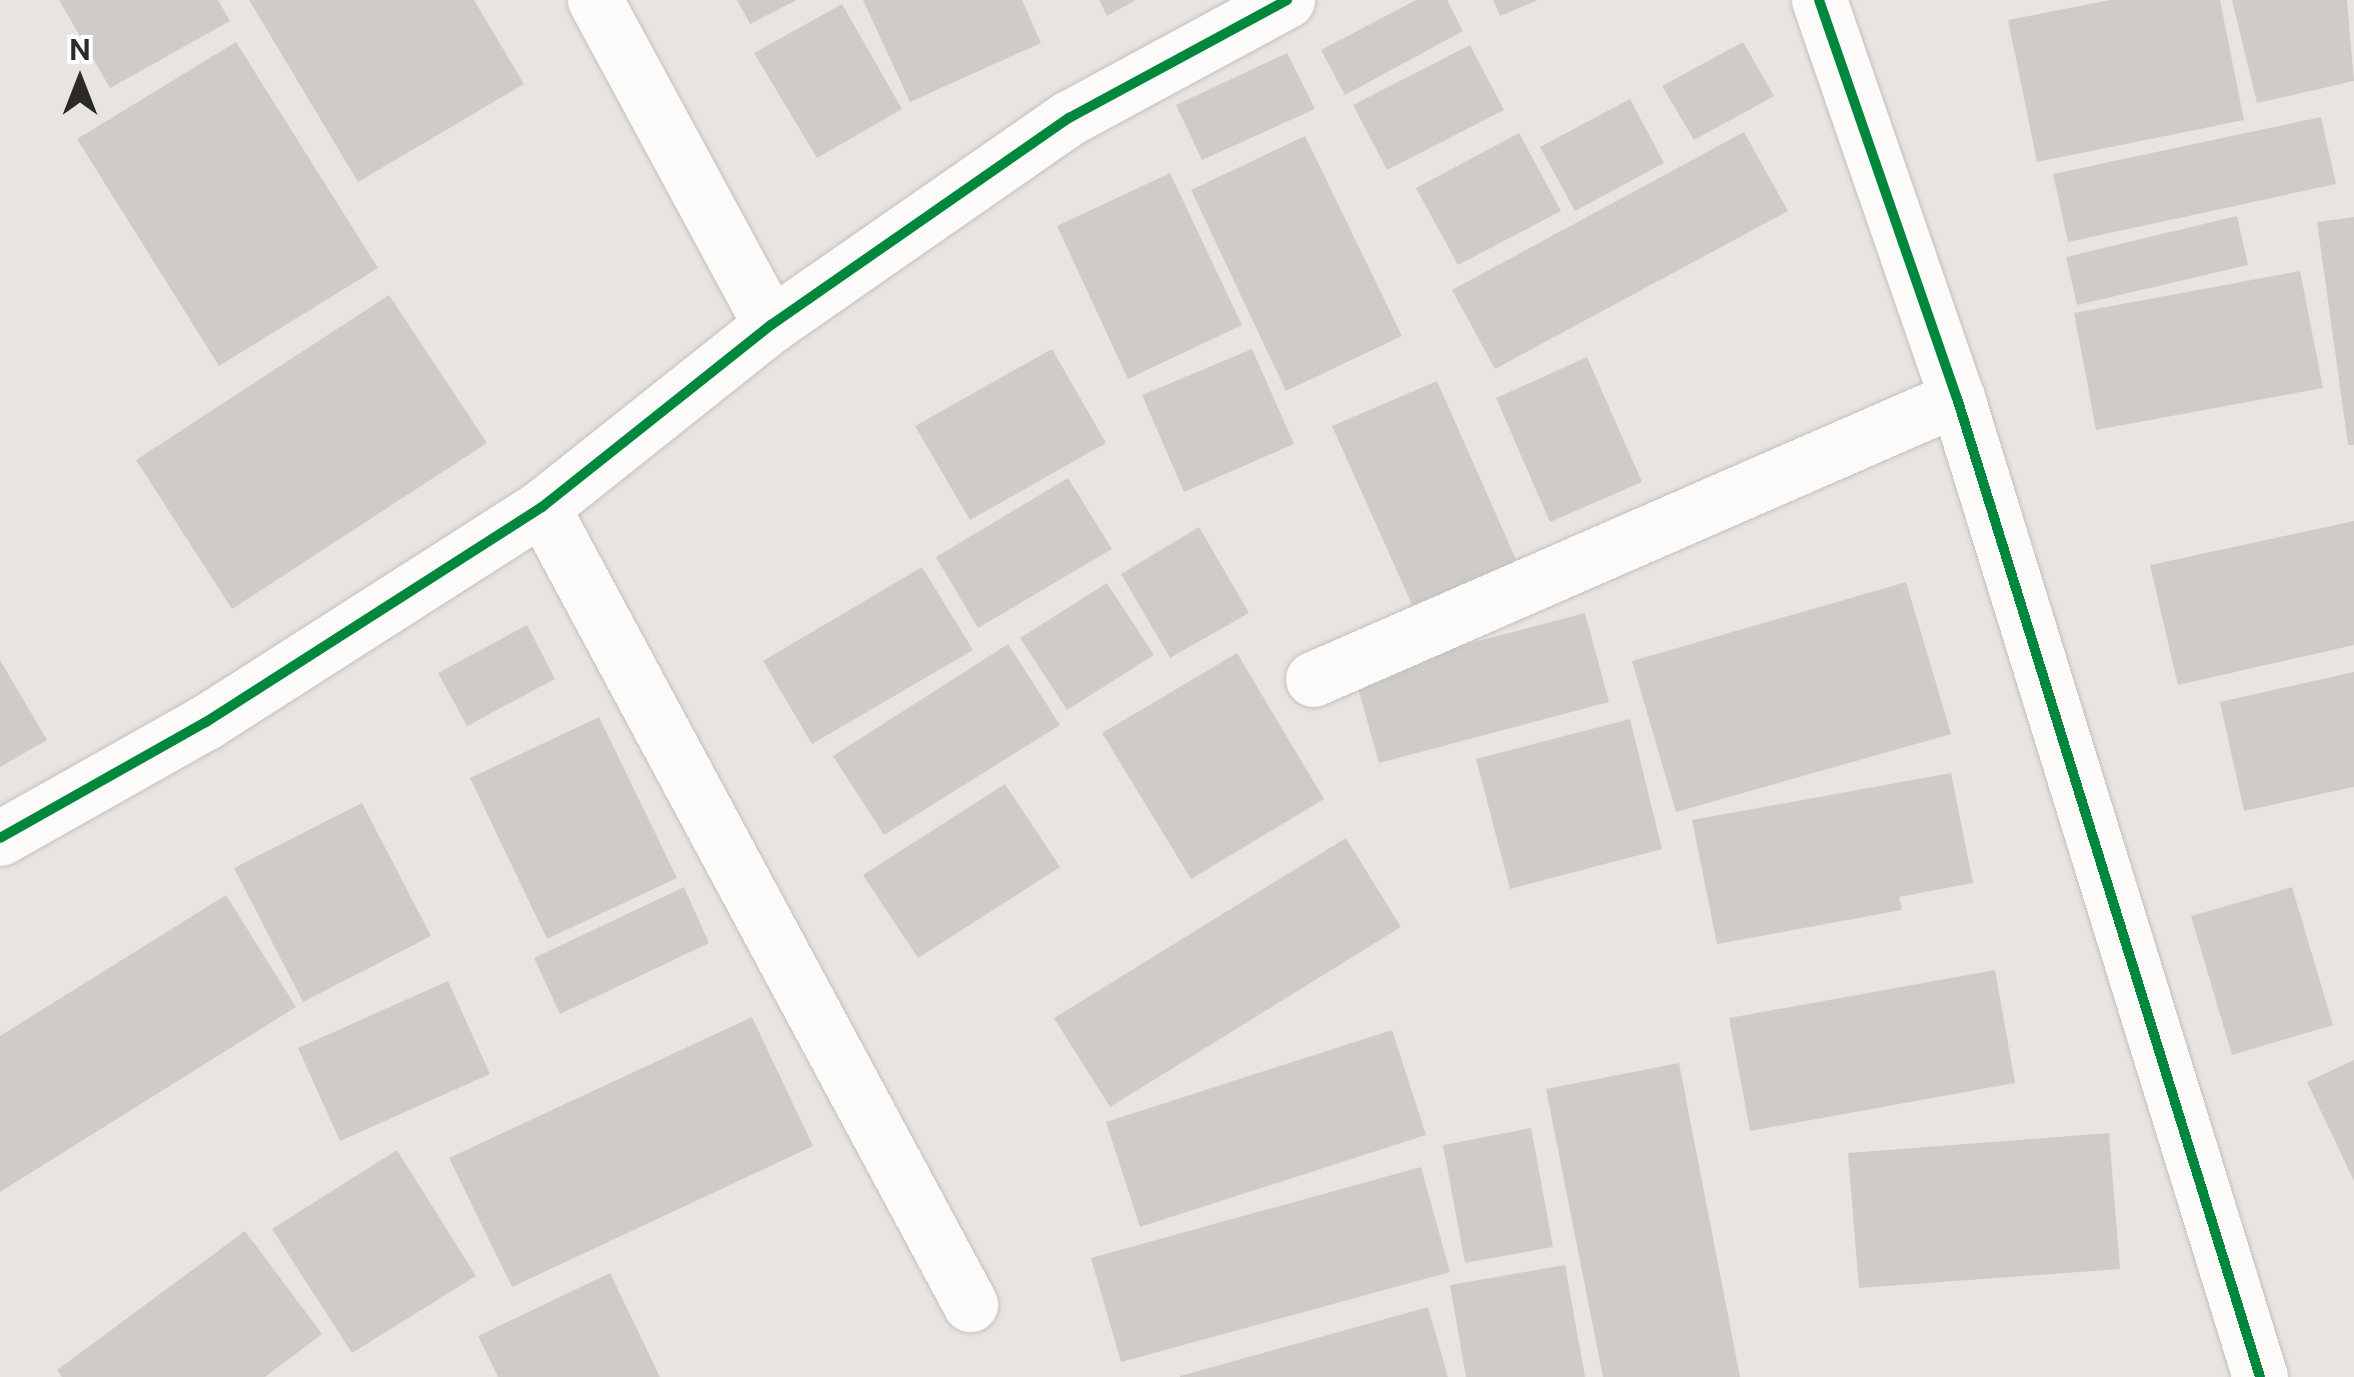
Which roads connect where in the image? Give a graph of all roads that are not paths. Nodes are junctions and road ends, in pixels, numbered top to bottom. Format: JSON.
{"nodes":[{"id":1,"x":595,"y":0,"type":"edge"},
{"id":2,"x":1287,"y":0,"type":"edge"},
{"id":3,"x":1819,"y":0,"type":"edge"},
{"id":4,"x":771,"y":326,"type":"junction"},
{"id":5,"x":1957,"y":398,"type":"junction"},
{"id":6,"x":542,"y":507,"type":"junction"},
{"id":7,"x":1313,"y":678,"type":"dead end"},
{"id":8,"x":0,"y":838,"type":"edge"},
{"id":9,"x":970,"y":1304,"type":"dead end"},
{"id":10,"x":2260,"y":1377,"type":"edge"}],
"edges":[{"from":1,"to":4,"type":"street"},
{"from":2,"to":4,"type":"street"},
{"from":3,"to":5,"type":"street"},
{"from":4,"to":6,"type":"street"},
{"from":5,"to":7,"type":"street"},
{"from":5,"to":10,"type":"street"},
{"from":6,"to":8,"type":"street"},
{"from":6,"to":9,"type":"street"}]}
